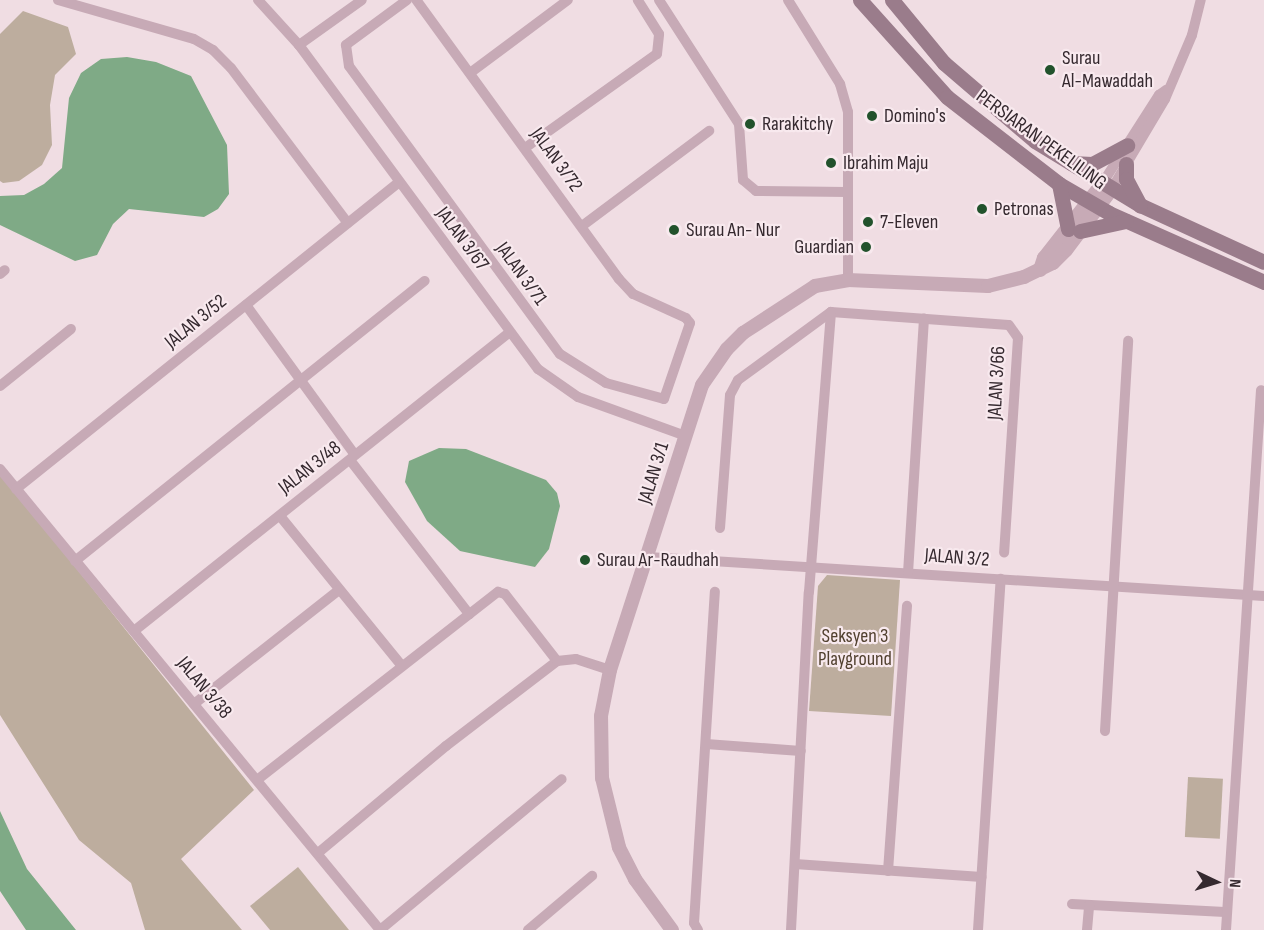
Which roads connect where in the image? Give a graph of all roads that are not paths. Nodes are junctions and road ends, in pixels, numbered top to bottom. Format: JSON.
{"nodes":[{"id":1,"x":58,"y":0,"type":"edge"},
{"id":2,"x":258,"y":0,"type":"edge"},
{"id":3,"x":362,"y":0,"type":"edge"},
{"id":4,"x":407,"y":0,"type":"edge"},
{"id":5,"x":416,"y":0,"type":"edge"},
{"id":6,"x":568,"y":0,"type":"edge"},
{"id":7,"x":659,"y":0,"type":"edge"},
{"id":8,"x":788,"y":0,"type":"edge"},
{"id":9,"x":860,"y":0,"type":"edge"},
{"id":10,"x":892,"y":0,"type":"edge"},
{"id":11,"x":1201,"y":0,"type":"edge"},
{"id":12,"x":640,"y":2,"type":"edge"},
{"id":13,"x":299,"y":45,"type":"junction"},
{"id":14,"x":470,"y":73,"type":"junction"},
{"id":15,"x":1166,"y":90,"type":"junction"},
{"id":16,"x":710,"y":131,"type":"dead end"},
{"id":17,"x":1127,"y":145,"type":"junction"},
{"id":18,"x":525,"y":148,"type":"junction"},
{"id":19,"x":1068,"y":163,"type":"junction"},
{"id":20,"x":1126,"y":164,"type":"junction"},
{"id":21,"x":398,"y":183,"type":"junction"},
{"id":22,"x":1059,"y":184,"type":"junction"},
{"id":23,"x":1106,"y":187,"type":"junction"},
{"id":24,"x":847,"y":192,"type":"junction"},
{"id":25,"x":1093,"y":205,"type":"junction"},
{"id":26,"x":1140,"y":205,"type":"junction"},
{"id":27,"x":1126,"y":221,"type":"junction"},
{"id":28,"x":348,"y":223,"type":"junction"},
{"id":29,"x":582,"y":226,"type":"junction"},
{"id":30,"x":1074,"y":230,"type":"junction"},
{"id":31,"x":1264,"y":262,"type":"edge"},
{"id":32,"x":848,"y":280,"type":"junction"},
{"id":33,"x":425,"y":281,"type":"dead end"},
{"id":34,"x":1264,"y":282,"type":"edge"},
{"id":35,"x":246,"y":305,"type":"junction"},
{"id":36,"x":831,"y":312,"type":"junction"},
{"id":37,"x":686,"y":318,"type":"joint"},
{"id":38,"x":924,"y":319,"type":"junction"},
{"id":39,"x":70,"y":329,"type":"dead end"},
{"id":40,"x":509,"y":333,"type":"junction"},
{"id":41,"x":1128,"y":341,"type":"dead end"},
{"id":42,"x":301,"y":381,"type":"junction"},
{"id":43,"x":0,"y":386,"type":"edge"},
{"id":44,"x":1261,"y":390,"type":"dead end"},
{"id":45,"x":686,"y":436,"type":"junction"},
{"id":46,"x":352,"y":458,"type":"junction"},
{"id":47,"x":0,"y":469,"type":"edge"},
{"id":48,"x":16,"y":489,"type":"junction"},
{"id":49,"x":279,"y":516,"type":"junction"},
{"id":50,"x":720,"y":528,"type":"dead end"},
{"id":51,"x":1004,"y":553,"type":"dead end"},
{"id":52,"x":648,"y":557,"type":"junction"},
{"id":53,"x":75,"y":561,"type":"junction"},
{"id":54,"x":811,"y":567,"type":"junction"},
{"id":55,"x":908,"y":573,"type":"junction"},
{"id":56,"x":1001,"y":579,"type":"junction"},
{"id":57,"x":1114,"y":586,"type":"junction"},
{"id":58,"x":339,"y":590,"type":"junction"},
{"id":59,"x":715,"y":592,"type":"dead end"},
{"id":60,"x":1248,"y":595,"type":"junction"},
{"id":61,"x":1264,"y":596,"type":"edge"},
{"id":62,"x":907,"y":606,"type":"dead end"},
{"id":63,"x":469,"y":614,"type":"junction"},
{"id":64,"x":134,"y":631,"type":"junction"},
{"id":65,"x":557,"y":661,"type":"junction"},
{"id":66,"x":402,"y":666,"type":"junction"},
{"id":67,"x":610,"y":670,"type":"junction"},
{"id":68,"x":194,"y":704,"type":"junction"},
{"id":69,"x":1105,"y":730,"type":"dead end"},
{"id":70,"x":706,"y":744,"type":"junction"},
{"id":71,"x":801,"y":751,"type":"junction"},
{"id":72,"x":562,"y":779,"type":"dead end"},
{"id":73,"x":257,"y":780,"type":"junction"},
{"id":74,"x":318,"y":853,"type":"junction"},
{"id":75,"x":795,"y":864,"type":"junction"},
{"id":76,"x":888,"y":871,"type":"junction"},
{"id":77,"x":592,"y":876,"type":"dead end"},
{"id":78,"x":982,"y":877,"type":"junction"},
{"id":79,"x":1071,"y":904,"type":"dead end"},
{"id":80,"x":1089,"y":905,"type":"junction"},
{"id":81,"x":1225,"y":912,"type":"junction"},
{"id":82,"x":380,"y":930,"type":"edge"},
{"id":83,"x":528,"y":930,"type":"edge"},
{"id":84,"x":672,"y":930,"type":"edge"},
{"id":85,"x":698,"y":930,"type":"edge"},
{"id":86,"x":791,"y":930,"type":"edge"},
{"id":87,"x":978,"y":930,"type":"edge"},
{"id":88,"x":1087,"y":930,"type":"edge"},
{"id":89,"x":1226,"y":930,"type":"edge"}],
"edges":[{"from":1,"to":28,"type":"street"},
{"from":2,"to":13,"type":"street","name":"JALAN 3/67"},
{"from":3,"to":13,"type":"street"},
{"from":4,"to":37,"type":"street","name":"JALAN 3/71"},
{"from":5,"to":14,"type":"street","name":"JALAN 3/72"},
{"from":6,"to":14,"type":"street"},
{"from":7,"to":24,"type":"street"},
{"from":8,"to":24,"type":"street"},
{"from":9,"to":22,"type":"main road","name":"PERSIARAN PEKELILING"},
{"from":10,"to":19,"type":"main road","name":"PERSIARAN PEKELILING"},
{"from":11,"to":15,"type":"street"},
{"from":12,"to":18,"type":"street"},
{"from":13,"to":21,"type":"street","name":"JALAN 3/67"},
{"from":14,"to":18,"type":"street","name":"JALAN 3/72"},
{"from":15,"to":17,"type":"street"},
{"from":15,"to":20,"type":"street"},
{"from":16,"to":29,"type":"street"},
{"from":17,"to":19,"type":"main road"},
{"from":17,"to":23,"type":"street"},
{"from":18,"to":29,"type":"street","name":"JALAN 3/72"},
{"from":19,"to":23,"type":"main road","name":"PERSIARAN PEKELILING"},
{"from":20,"to":23,"type":"street"},
{"from":20,"to":26,"type":"main road"},
{"from":21,"to":28,"type":"street","name":"JALAN 3/52"},
{"from":21,"to":40,"type":"street","name":"JALAN 3/67"},
{"from":22,"to":25,"type":"main road","name":"PERSIARAN PEKELILING"},
{"from":22,"to":30,"type":"main road"},
{"from":23,"to":25,"type":"street","name":"JALAN 3/1"},
{"from":23,"to":26,"type":"main road","name":"PERSIARAN PEKELILING"},
{"from":24,"to":32,"type":"street"},
{"from":25,"to":27,"type":"main road","name":"PERSIARAN PEKELILING"},
{"from":25,"to":30,"type":"street","name":"JALAN 3/1"},
{"from":26,"to":31,"type":"main road","name":"PERSIARAN PEKELILING"},
{"from":27,"to":30,"type":"main road"},
{"from":27,"to":34,"type":"main road","name":"PERSIARAN PEKELILING"},
{"from":28,"to":35,"type":"street","name":"JALAN 3/52"},
{"from":29,"to":37,"type":"street","name":"JALAN 3/72"},
{"from":30,"to":32,"type":"street","name":"JALAN 3/1"},
{"from":32,"to":45,"type":"street","name":"JALAN 3/1"},
{"from":33,"to":42,"type":"street"},
{"from":35,"to":42,"type":"street"},
{"from":35,"to":48,"type":"street","name":"JALAN 3/52"},
{"from":36,"to":38,"type":"street","name":"JALAN 3/66"},
{"from":36,"to":50,"type":"street"},
{"from":36,"to":54,"type":"street"},
{"from":38,"to":51,"type":"street","name":"JALAN 3/66"},
{"from":38,"to":55,"type":"street"},
{"from":39,"to":43,"type":"street"},
{"from":40,"to":45,"type":"street","name":"JALAN 3/67"},
{"from":40,"to":46,"type":"street","name":"JALAN 3/48"},
{"from":41,"to":57,"type":"street"},
{"from":42,"to":46,"type":"street"},
{"from":42,"to":53,"type":"street"},
{"from":44,"to":60,"type":"street"},
{"from":45,"to":52,"type":"street","name":"JALAN 3/1"},
{"from":46,"to":49,"type":"street","name":"JALAN 3/48"},
{"from":46,"to":63,"type":"street"},
{"from":47,"to":48,"type":"street","name":"JALAN 3/38"},
{"from":48,"to":53,"type":"street","name":"JALAN 3/38"},
{"from":49,"to":58,"type":"street"},
{"from":49,"to":64,"type":"street","name":"JALAN 3/48"},
{"from":52,"to":54,"type":"street","name":"JALAN 3/2"},
{"from":52,"to":67,"type":"street","name":"JALAN 3/1"},
{"from":53,"to":64,"type":"street","name":"JALAN 3/38"},
{"from":54,"to":55,"type":"street","name":"JALAN 3/2"},
{"from":54,"to":71,"type":"street"},
{"from":55,"to":56,"type":"street","name":"JALAN 3/2"},
{"from":56,"to":57,"type":"street","name":"JALAN 3/2"},
{"from":56,"to":78,"type":"street"},
{"from":57,"to":60,"type":"street","name":"JALAN 3/2"},
{"from":57,"to":69,"type":"street"},
{"from":58,"to":66,"type":"street"},
{"from":58,"to":68,"type":"street"},
{"from":59,"to":70,"type":"street"},
{"from":60,"to":61,"type":"street","name":"JALAN 3/2"},
{"from":60,"to":81,"type":"street"},
{"from":62,"to":76,"type":"street"},
{"from":63,"to":65,"type":"street"},
{"from":63,"to":66,"type":"street"},
{"from":64,"to":68,"type":"street","name":"JALAN 3/38"},
{"from":65,"to":67,"type":"street"},
{"from":65,"to":74,"type":"street"},
{"from":66,"to":73,"type":"street"},
{"from":67,"to":84,"type":"street","name":"JALAN 3/1"},
{"from":68,"to":73,"type":"street","name":"JALAN 3/38"},
{"from":70,"to":71,"type":"street"},
{"from":70,"to":85,"type":"street"},
{"from":71,"to":75,"type":"street"},
{"from":72,"to":82,"type":"street"},
{"from":73,"to":74,"type":"street","name":"JALAN 3/38"},
{"from":74,"to":82,"type":"street","name":"JALAN 3/38"},
{"from":75,"to":76,"type":"street"},
{"from":75,"to":86,"type":"street"},
{"from":76,"to":78,"type":"street"},
{"from":77,"to":83,"type":"street"},
{"from":78,"to":87,"type":"street"},
{"from":79,"to":80,"type":"street"},
{"from":80,"to":81,"type":"street"},
{"from":80,"to":88,"type":"street"},
{"from":81,"to":89,"type":"street"}]}
